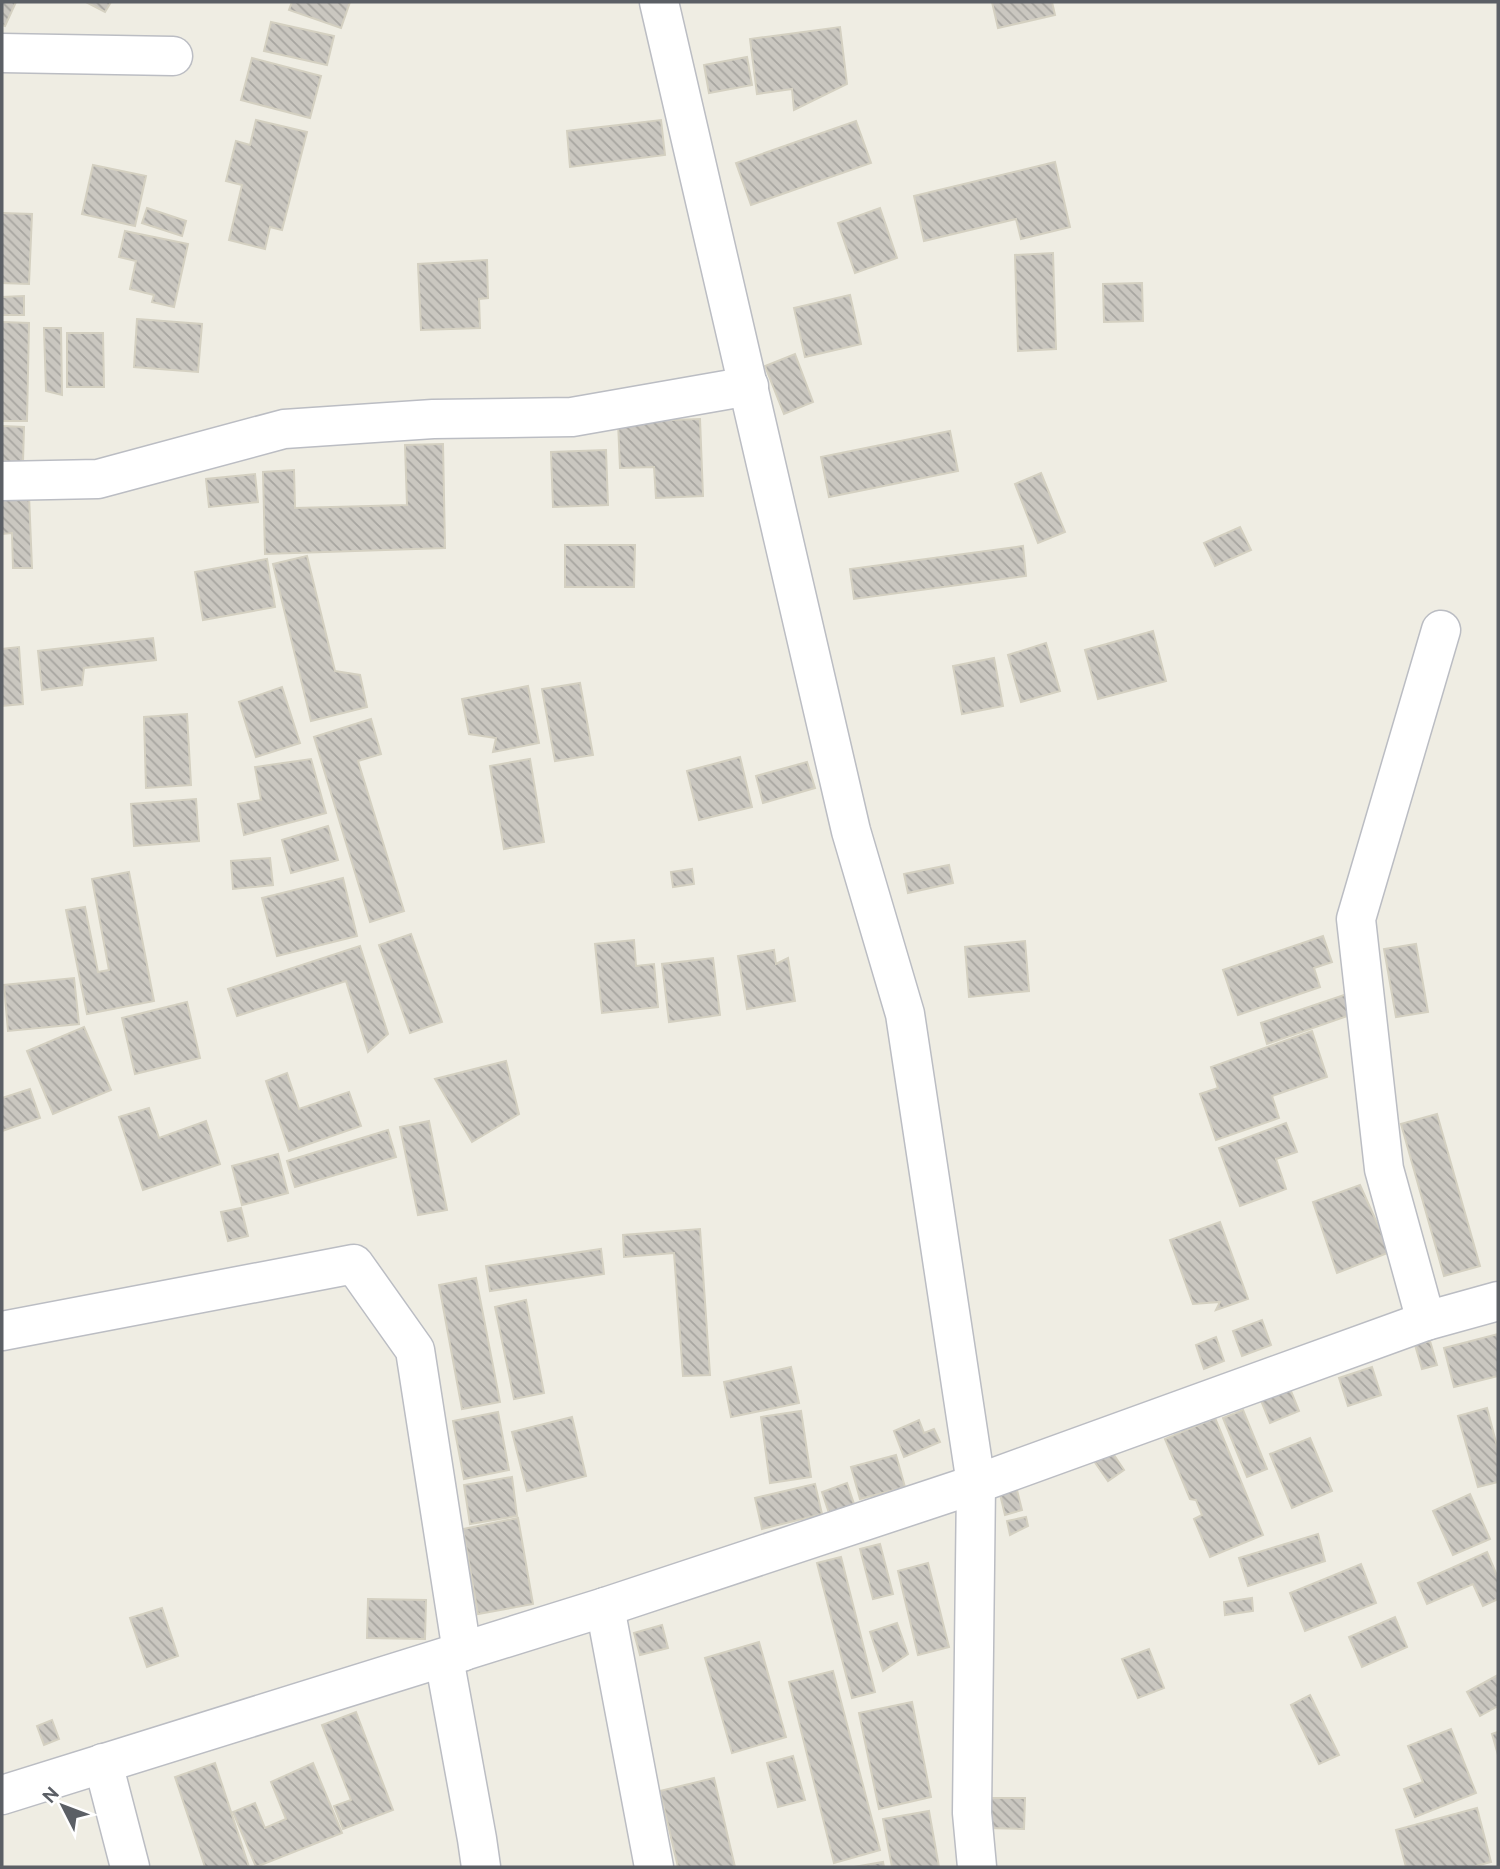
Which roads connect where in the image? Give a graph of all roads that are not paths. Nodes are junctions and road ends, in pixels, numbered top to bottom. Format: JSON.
{"nodes":[{"id":1,"x":659,"y":2,"type":"edge"},
{"id":2,"x":2,"y":53,"type":"edge"},
{"id":3,"x":173,"y":56,"type":"dead end"},
{"id":4,"x":749,"y":386,"type":"junction"},
{"id":5,"x":2,"y":481,"type":"edge"},
{"id":6,"x":1441,"y":630,"type":"dead end"},
{"id":7,"x":1498,"y":1301,"type":"edge"},
{"id":8,"x":1426,"y":1321,"type":"junction"},
{"id":9,"x":2,"y":1331,"type":"edge"},
{"id":10,"x":976,"y":1484,"type":"junction"},
{"id":11,"x":605,"y":1607,"type":"junction"},
{"id":12,"x":453,"y":1655,"type":"junction"},
{"id":13,"x":103,"y":1763,"type":"junction"},
{"id":14,"x":2,"y":1795,"type":"edge"},
{"id":15,"x":130,"y":1867,"type":"edge"},
{"id":16,"x":481,"y":1867,"type":"edge"},
{"id":17,"x":654,"y":1867,"type":"edge"},
{"id":18,"x":977,"y":1867,"type":"edge"}],
"edges":[{"from":1,"to":4,"type":"street"},
{"from":2,"to":3,"type":"street"},
{"from":4,"to":5,"type":"street"},
{"from":4,"to":10,"type":"street"},
{"from":6,"to":8,"type":"street"},
{"from":7,"to":8,"type":"street"},
{"from":8,"to":10,"type":"street"},
{"from":9,"to":12,"type":"street"},
{"from":10,"to":11,"type":"street"},
{"from":10,"to":18,"type":"street"},
{"from":11,"to":12,"type":"street"},
{"from":11,"to":17,"type":"street"},
{"from":12,"to":13,"type":"street"},
{"from":12,"to":16,"type":"street"},
{"from":13,"to":14,"type":"street"},
{"from":13,"to":15,"type":"street"}]}
